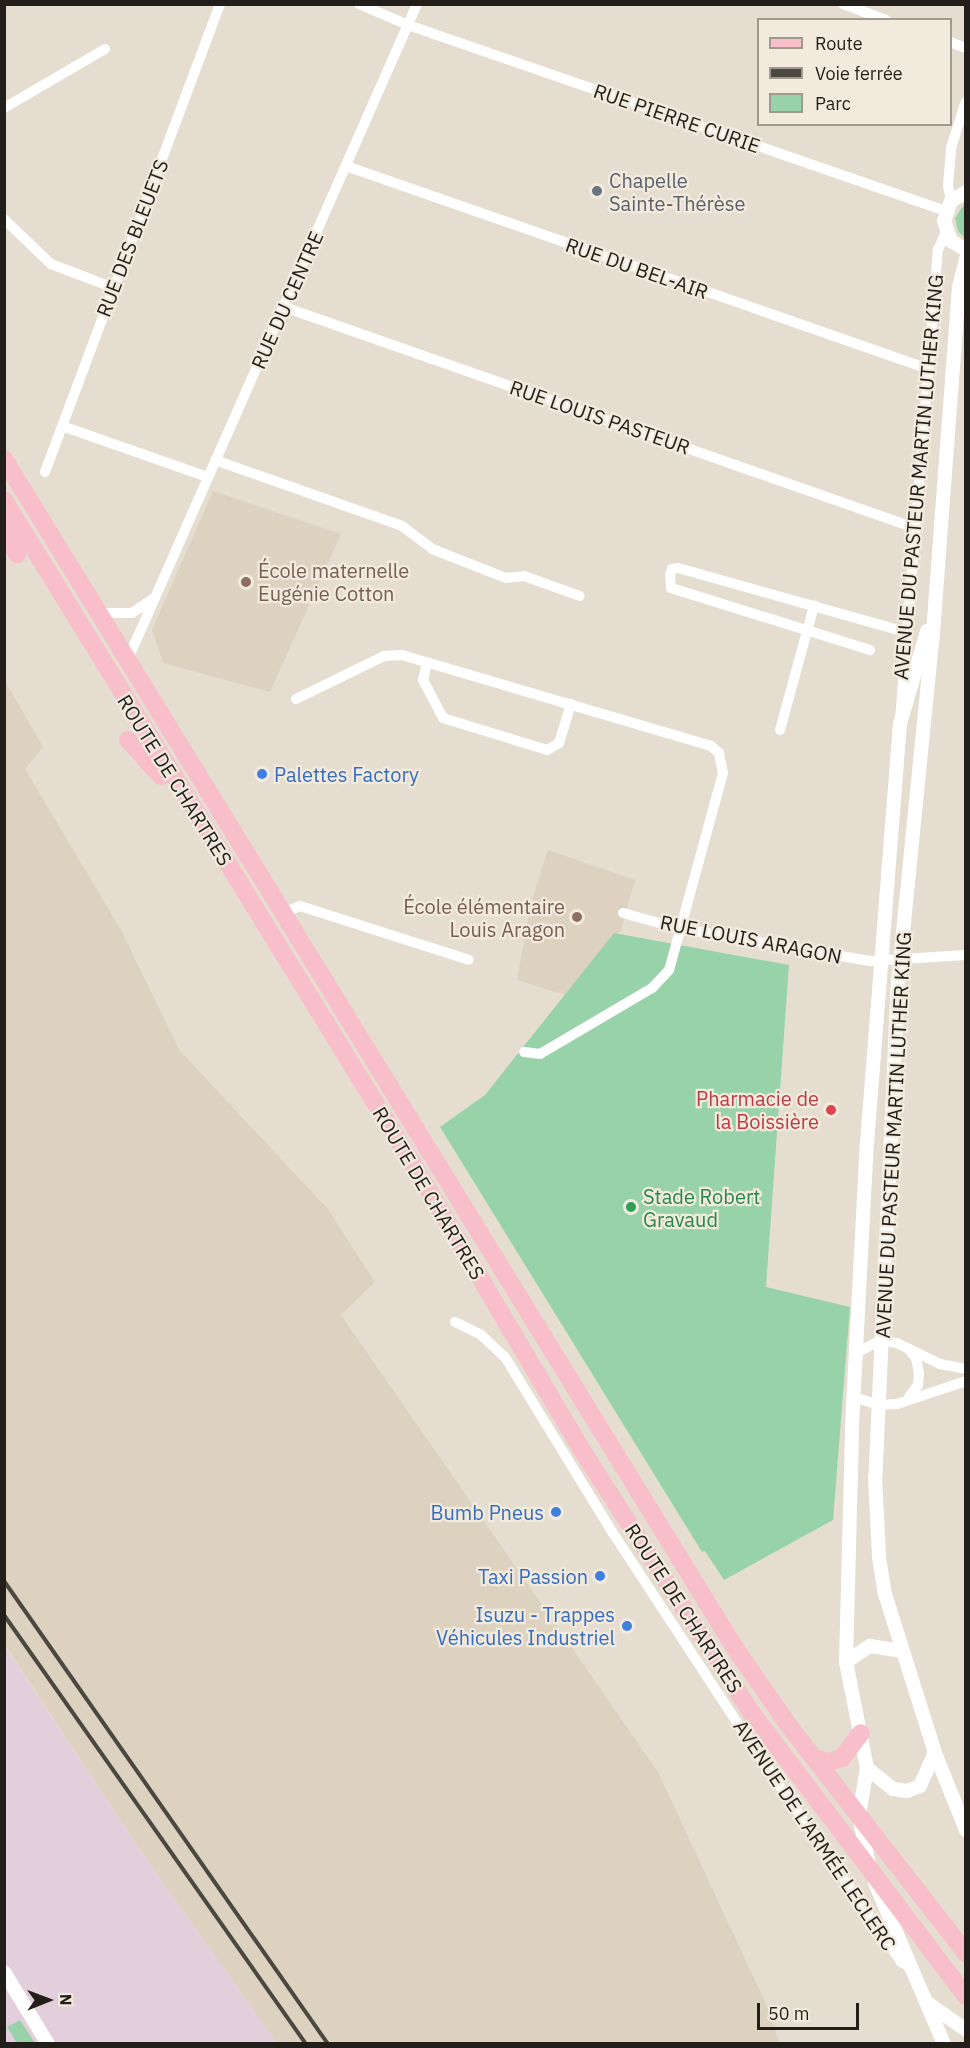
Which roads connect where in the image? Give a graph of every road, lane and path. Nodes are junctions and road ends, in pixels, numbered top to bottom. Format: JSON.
{"nodes":[{"id":1,"x":220,"y":4,"type":"edge"},
{"id":2,"x":359,"y":4,"type":"edge"},
{"id":3,"x":417,"y":4,"type":"edge"},
{"id":4,"x":843,"y":4,"type":"edge"},
{"id":5,"x":881,"y":18,"type":"edge"},
{"id":6,"x":408,"y":25,"type":"junction"},
{"id":7,"x":952,"y":42,"type":"edge"},
{"id":8,"x":966,"y":48,"type":"edge"},
{"id":9,"x":105,"y":50,"type":"dead end"},
{"id":10,"x":966,"y":101,"type":"edge"},
{"id":11,"x":4,"y":108,"type":"edge"},
{"id":12,"x":346,"y":166,"type":"junction"},
{"id":13,"x":965,"y":190,"type":"edge"},
{"id":14,"x":949,"y":206,"type":"junction"},
{"id":15,"x":4,"y":219,"type":"edge"},
{"id":16,"x":946,"y":232,"type":"junction"},
{"id":17,"x":966,"y":250,"type":"edge"},
{"id":18,"x":966,"y":259,"type":"edge"},
{"id":19,"x":114,"y":288,"type":"junction"},
{"id":20,"x":284,"y":307,"type":"junction"},
{"id":21,"x":929,"y":369,"type":"junction"},
{"id":22,"x":62,"y":426,"type":"junction"},
{"id":23,"x":4,"y":459,"type":"edge"},
{"id":24,"x":215,"y":460,"type":"junction"},
{"id":25,"x":45,"y":472,"type":"dead end"},
{"id":26,"x":208,"y":477,"type":"junction"},
{"id":27,"x":4,"y":500,"type":"edge"},
{"id":28,"x":4,"y":526,"type":"edge"},
{"id":29,"x":915,"y":528,"type":"junction"},
{"id":30,"x":17,"y":554,"type":"dead end"},
{"id":31,"x":157,"y":595,"type":"junction"},
{"id":32,"x":580,"y":596,"type":"dead end"},
{"id":33,"x":814,"y":606,"type":"junction"},
{"id":34,"x":100,"y":614,"type":"junction"},
{"id":35,"x":930,"y":618,"type":"junction"},
{"id":36,"x":808,"y":630,"type":"junction"},
{"id":37,"x":905,"y":632,"type":"junction"},
{"id":38,"x":870,"y":650,"type":"dead end"},
{"id":39,"x":128,"y":659,"type":"junction"},
{"id":40,"x":427,"y":663,"type":"junction"},
{"id":41,"x":296,"y":699,"type":"dead end"},
{"id":42,"x":571,"y":705,"type":"junction"},
{"id":43,"x":900,"y":724,"type":"junction"},
{"id":44,"x":780,"y":730,"type":"dead end"},
{"id":45,"x":128,"y":740,"type":"dead end"},
{"id":46,"x":199,"y":817,"type":"junction"},
{"id":47,"x":284,"y":913,"type":"junction"},
{"id":48,"x":623,"y":913,"type":"dead end"},
{"id":49,"x":677,"y":928,"type":"junction"},
{"id":50,"x":966,"y":955,"type":"edge"},
{"id":51,"x":900,"y":958,"type":"junction"},
{"id":52,"x":469,"y":960,"type":"dead end"},
{"id":53,"x":881,"y":961,"type":"junction"},
{"id":54,"x":524,"y":1052,"type":"dead end"},
{"id":55,"x":455,"y":1322,"type":"dead end"},
{"id":56,"x":881,"y":1340,"type":"junction"},
{"id":57,"x":907,"y":1347,"type":"junction"},
{"id":58,"x":856,"y":1353,"type":"junction"},
{"id":59,"x":966,"y":1369,"type":"edge"},
{"id":60,"x":966,"y":1381,"type":"edge"},
{"id":61,"x":854,"y":1397,"type":"junction"},
{"id":62,"x":909,"y":1398,"type":"junction"},
{"id":63,"x":879,"y":1406,"type":"junction"},
{"id":64,"x":901,"y":1651,"type":"junction"},
{"id":65,"x":846,"y":1662,"type":"junction"},
{"id":66,"x":861,"y":1733,"type":"junction"},
{"id":67,"x":935,"y":1753,"type":"junction"},
{"id":68,"x":814,"y":1758,"type":"junction"},
{"id":69,"x":867,"y":1768,"type":"junction"},
{"id":70,"x":858,"y":1815,"type":"junction"},
{"id":71,"x":966,"y":1830,"type":"edge"},
{"id":72,"x":871,"y":1875,"type":"junction"},
{"id":73,"x":966,"y":1953,"type":"edge"},
{"id":74,"x":910,"y":1968,"type":"junction"},
{"id":75,"x":4,"y":1972,"type":"edge"},
{"id":76,"x":966,"y":1996,"type":"edge"},
{"id":77,"x":925,"y":2000,"type":"junction"},
{"id":78,"x":966,"y":2030,"type":"edge"},
{"id":79,"x":48,"y":2043,"type":"edge"},
{"id":80,"x":944,"y":2043,"type":"edge"}],
"edges":[{"from":1,"to":19,"type":"street","name":"RUE DES BLEUETS"},
{"from":2,"to":6,"type":"street","name":"RUE PIERRE CURIE"},
{"from":3,"to":6,"type":"street","name":"RUE DU CENTRE"},
{"from":4,"to":5,"type":"street"},
{"from":6,"to":12,"type":"street","name":"RUE DU CENTRE"},
{"from":6,"to":14,"type":"street","name":"RUE PIERRE CURIE"},
{"from":7,"to":8,"type":"street"},
{"from":9,"to":11,"type":"street"},
{"from":10,"to":14,"type":"street","name":"AVENUE DU PASTEUR MARTIN LUTHER KING"},
{"from":12,"to":20,"type":"street","name":"RUE DU CENTRE"},
{"from":12,"to":21,"type":"street","name":"RUE DU BEL-AIR"},
{"from":13,"to":14,"type":"street"},
{"from":14,"to":16,"type":"street","name":"AVENUE DU PASTEUR MARTIN LUTHER KING"},
{"from":15,"to":19,"type":"street"},
{"from":16,"to":17,"type":"street"},
{"from":16,"to":21,"type":"street","name":"AVENUE DU PASTEUR MARTIN LUTHER KING"},
{"from":18,"to":35,"type":"street","name":"AVENUE DU PASTEUR MARTIN LUTHER KING"},
{"from":19,"to":22,"type":"street","name":"RUE DES BLEUETS"},
{"from":20,"to":24,"type":"street","name":"RUE DU CENTRE"},
{"from":20,"to":29,"type":"street","name":"RUE LOUIS PASTEUR"},
{"from":21,"to":29,"type":"street","name":"AVENUE DU PASTEUR MARTIN LUTHER KING"},
{"from":22,"to":25,"type":"street","name":"RUE DES BLEUETS"},
{"from":22,"to":26,"type":"street"},
{"from":23,"to":34,"type":"main road","name":"ROUTE DE CHARTRES"},
{"from":24,"to":26,"type":"street","name":"RUE DU CENTRE"},
{"from":24,"to":32,"type":"street"},
{"from":26,"to":31,"type":"street","name":"RUE DU CENTRE"},
{"from":27,"to":46,"type":"main road","name":"ROUTE DE CHARTRES"},
{"from":28,"to":30,"type":"main road"},
{"from":29,"to":37,"type":"street","name":"AVENUE DU PASTEUR MARTIN LUTHER KING"},
{"from":31,"to":34,"type":"street"},
{"from":31,"to":39,"type":"street","name":"RUE DU CENTRE"},
{"from":33,"to":36,"type":"street"},
{"from":33,"to":36,"type":"street"},
{"from":33,"to":37,"type":"street"},
{"from":34,"to":39,"type":"main road","name":"ROUTE DE CHARTRES"},
{"from":35,"to":43,"type":"street","name":"AVENUE DU PASTEUR MARTIN LUTHER KING"},
{"from":35,"to":51,"type":"street","name":"AVENUE DU PASTEUR MARTIN LUTHER KING"},
{"from":36,"to":38,"type":"street"},
{"from":36,"to":44,"type":"street"},
{"from":37,"to":43,"type":"street","name":"AVENUE DU PASTEUR MARTIN LUTHER KING"},
{"from":39,"to":47,"type":"main road","name":"ROUTE DE CHARTRES"},
{"from":40,"to":41,"type":"street"},
{"from":40,"to":42,"type":"street"},
{"from":40,"to":42,"type":"street"},
{"from":42,"to":49,"type":"street"},
{"from":43,"to":53,"type":"street","name":"AVENUE DU PASTEUR MARTIN LUTHER KING"},
{"from":45,"to":46,"type":"main road"},
{"from":46,"to":72,"type":"main road","name":"ROUTE DE CHARTRES"},
{"from":47,"to":52,"type":"street"},
{"from":47,"to":68,"type":"main road","name":"ROUTE DE CHARTRES"},
{"from":48,"to":49,"type":"street","name":"RUE LOUIS ARAGON"},
{"from":49,"to":53,"type":"street","name":"RUE LOUIS ARAGON"},
{"from":49,"to":54,"type":"street"},
{"from":50,"to":51,"type":"street","name":"RUE LOUIS ARAGON"},
{"from":51,"to":53,"type":"street","name":"RUE LOUIS ARAGON"},
{"from":51,"to":56,"type":"street","name":"AVENUE DU PASTEUR MARTIN LUTHER KING"},
{"from":53,"to":58,"type":"street","name":"AVENUE DU PASTEUR MARTIN LUTHER KING"},
{"from":55,"to":74,"type":"street","name":"AVENUE DE L'ARMÉE LECLERC"},
{"from":56,"to":57,"type":"street"},
{"from":56,"to":58,"type":"street"},
{"from":56,"to":63,"type":"street","name":"AVENUE DU PASTEUR MARTIN LUTHER KING"},
{"from":57,"to":59,"type":"street"},
{"from":57,"to":62,"type":"street"},
{"from":58,"to":61,"type":"street","name":"AVENUE DU PASTEUR MARTIN LUTHER KING"},
{"from":60,"to":62,"type":"street"},
{"from":61,"to":63,"type":"street"},
{"from":61,"to":65,"type":"street","name":"AVENUE DU PASTEUR MARTIN LUTHER KING"},
{"from":62,"to":63,"type":"street"},
{"from":63,"to":64,"type":"street","name":"AVENUE DU PASTEUR MARTIN LUTHER KING"},
{"from":64,"to":65,"type":"street"},
{"from":64,"to":67,"type":"street","name":"AVENUE DU PASTEUR MARTIN LUTHER KING"},
{"from":65,"to":66,"type":"street","name":"AVENUE DU PASTEUR MARTIN LUTHER KING"},
{"from":66,"to":68,"type":"main road"},
{"from":66,"to":69,"type":"street","name":"AVENUE DU PASTEUR MARTIN LUTHER KING"},
{"from":67,"to":69,"type":"street"},
{"from":67,"to":71,"type":"street","name":"AVENUE DU PASTEUR MARTIN LUTHER KING"},
{"from":68,"to":70,"type":"main road","name":"ROUTE DE CHARTRES"},
{"from":69,"to":70,"type":"street","name":"AVENUE DU PASTEUR MARTIN LUTHER KING"},
{"from":70,"to":72,"type":"street","name":"ROUTE DE CHARTRES"},
{"from":70,"to":73,"type":"main road","name":"ROUTE DE CHARTRES"},
{"from":72,"to":74,"type":"street","name":"AVENUE DE L'ARMÉE LECLERC"},
{"from":72,"to":76,"type":"main road","name":"ROUTE DE CHARTRES"},
{"from":74,"to":77,"type":"street","name":"AVENUE DE L'ARMÉE LECLERC"},
{"from":75,"to":79,"type":"street"},
{"from":77,"to":78,"type":"street","name":"AVENUE DE L'ARMÉE LECLERC"},
{"from":77,"to":80,"type":"street","name":"AVENUE DE L'ARMÉE LECLERC"}]}
